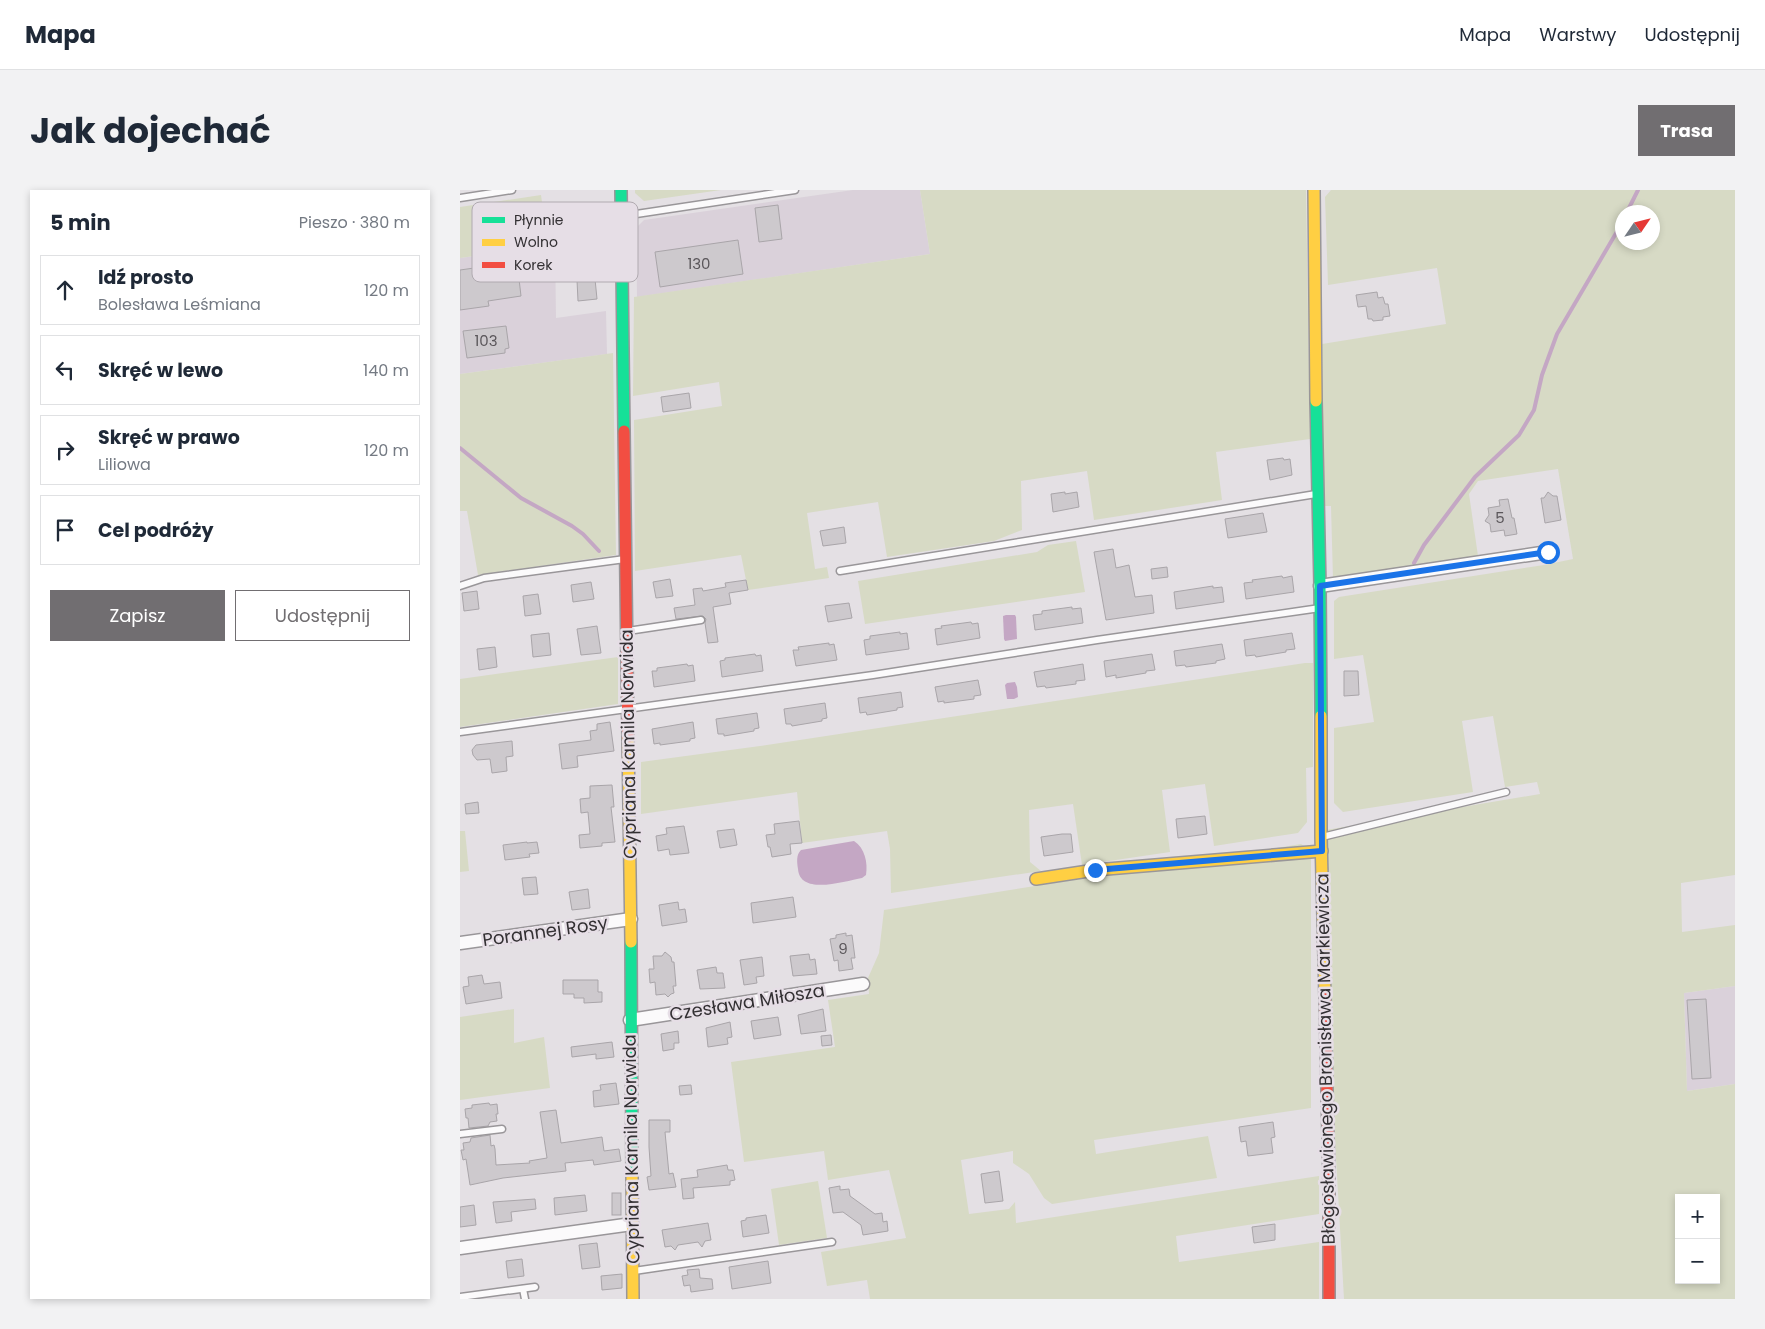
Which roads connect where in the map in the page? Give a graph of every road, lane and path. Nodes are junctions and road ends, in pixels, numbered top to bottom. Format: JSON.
{"nodes":[{"id":1,"x":512,"y":190,"type":"edge"},
{"id":2,"x":796,"y":190,"type":"edge"},
{"id":3,"x":1314,"y":190,"type":"edge"},
{"id":4,"x":460,"y":198,"type":"edge"},
{"id":5,"x":638,"y":213,"type":"edge"},
{"id":6,"x":622,"y":282,"type":"edge"},
{"id":7,"x":1317,"y":494,"type":"junction"},
{"id":8,"x":1548,"y":552,"type":"dead end"},
{"id":9,"x":626,"y":558,"type":"junction"},
{"id":10,"x":840,"y":571,"type":"dead end"},
{"id":11,"x":460,"y":586,"type":"edge"},
{"id":12,"x":1320,"y":586,"type":"junction"},
{"id":13,"x":1320,"y":608,"type":"junction"},
{"id":14,"x":701,"y":620,"type":"dead end"},
{"id":15,"x":626,"y":632,"type":"junction"},
{"id":16,"x":626,"y":709,"type":"junction"},
{"id":17,"x":460,"y":732,"type":"edge"},
{"id":18,"x":1506,"y":792,"type":"dead end"},
{"id":19,"x":1321,"y":837,"type":"junction"},
{"id":20,"x":1322,"y":851,"type":"junction"},
{"id":21,"x":1036,"y":878,"type":"dead end"},
{"id":22,"x":631,"y":919,"type":"junction"},
{"id":23,"x":460,"y":943,"type":"edge"},
{"id":24,"x":863,"y":984,"type":"dead end"},
{"id":25,"x":630,"y":1020,"type":"junction"},
{"id":26,"x":502,"y":1129,"type":"dead end"},
{"id":27,"x":460,"y":1134,"type":"edge"},
{"id":28,"x":632,"y":1224,"type":"junction"},
{"id":29,"x":832,"y":1242,"type":"dead end"},
{"id":30,"x":460,"y":1248,"type":"edge"},
{"id":31,"x":633,"y":1272,"type":"junction"},
{"id":32,"x":535,"y":1287,"type":"dead end"},
{"id":33,"x":523,"y":1288,"type":"junction"},
{"id":34,"x":460,"y":1297,"type":"edge"},
{"id":35,"x":525,"y":1299,"type":"edge"},
{"id":36,"x":633,"y":1299,"type":"edge"},
{"id":37,"x":1329,"y":1299,"type":"edge"}],
"edges":[{"from":1,"to":4,"type":"lane"},
{"from":2,"to":5,"type":"lane"},
{"from":3,"to":7,"type":"street","name":"Błogosławionego Bronisława Markiewicza"},
{"from":6,"to":9,"type":"street","name":"Cypriana Kamila Norwida"},
{"from":7,"to":10,"type":"lane"},
{"from":7,"to":12,"type":"street","name":"Błogosławionego Bronisława Markiewicza"},
{"from":8,"to":12,"type":"street"},
{"from":9,"to":11,"type":"lane"},
{"from":9,"to":15,"type":"street","name":"Cypriana Kamila Norwida"},
{"from":12,"to":13,"type":"street","name":"Błogosławionego Bronisława Markiewicza"},
{"from":13,"to":16,"type":"lane"},
{"from":13,"to":19,"type":"street","name":"Błogosławionego Bronisława Markiewicza"},
{"from":14,"to":15,"type":"lane"},
{"from":15,"to":16,"type":"street","name":"Cypriana Kamila Norwida"},
{"from":16,"to":17,"type":"lane"},
{"from":16,"to":22,"type":"street","name":"Cypriana Kamila Norwida"},
{"from":18,"to":19,"type":"lane"},
{"from":19,"to":20,"type":"street","name":"Błogosławionego Bronisława Markiewicza"},
{"from":20,"to":21,"type":"street"},
{"from":20,"to":37,"type":"street","name":"Błogosławionego Bronisława Markiewicza"},
{"from":22,"to":23,"type":"street","name":"Porannej Rosy"},
{"from":22,"to":25,"type":"street","name":"Cypriana Kamila Norwida"},
{"from":24,"to":25,"type":"street","name":"Czesława Miłosza"},
{"from":25,"to":28,"type":"street","name":"Cypriana Kamila Norwida"},
{"from":26,"to":27,"type":"lane"},
{"from":28,"to":30,"type":"street"},
{"from":28,"to":31,"type":"street","name":"Cypriana Kamila Norwida"},
{"from":29,"to":31,"type":"lane"},
{"from":31,"to":36,"type":"street","name":"Cypriana Kamila Norwida"},
{"from":32,"to":33,"type":"lane"},
{"from":33,"to":34,"type":"lane"},
{"from":33,"to":35,"type":"lane"}]}
